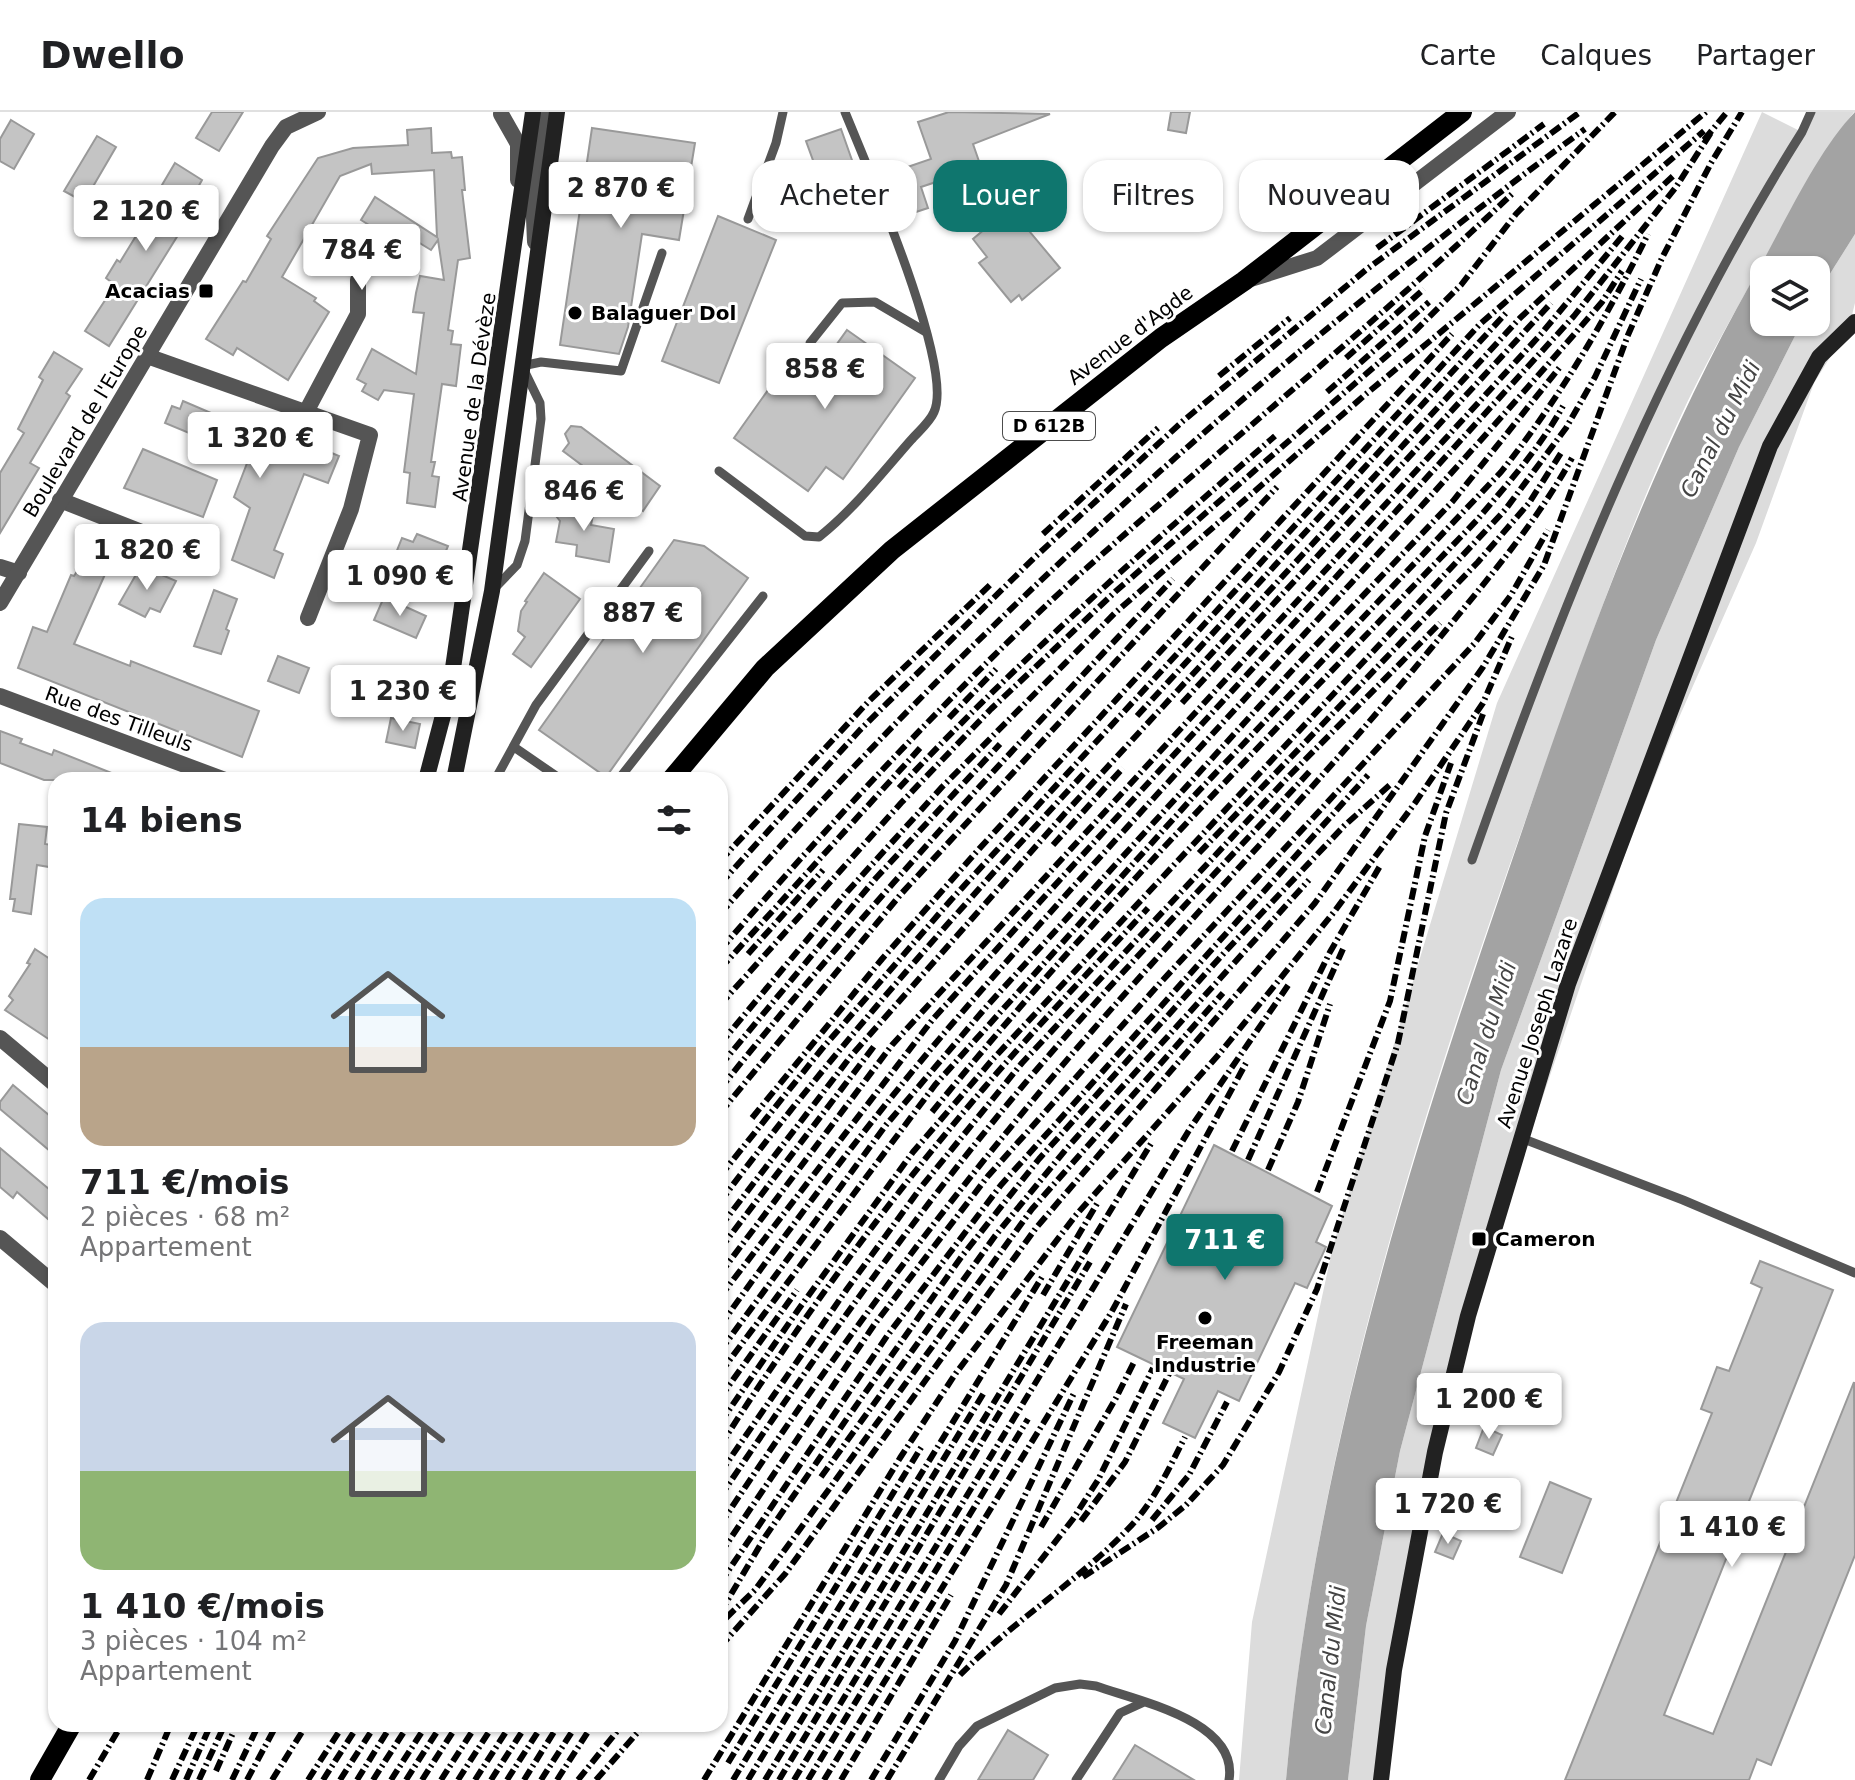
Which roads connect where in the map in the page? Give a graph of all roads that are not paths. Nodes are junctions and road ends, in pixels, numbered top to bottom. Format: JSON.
{"nodes":[{"id":1,"x":318,"y":112,"type":"edge"},
{"id":2,"x":534,"y":112,"type":"edge"},
{"id":3,"x":544,"y":112,"type":"edge"},
{"id":4,"x":557,"y":112,"type":"edge"},
{"id":5,"x":783,"y":112,"type":"edge"},
{"id":6,"x":845,"y":112,"type":"edge"},
{"id":7,"x":1462,"y":112,"type":"edge"},
{"id":8,"x":1508,"y":112,"type":"edge"},
{"id":9,"x":1811,"y":112,"type":"edge"},
{"id":10,"x":500,"y":113,"type":"edge"},
{"id":11,"x":748,"y":219,"type":"dead end"},
{"id":12,"x":518,"y":233,"type":"junction"},
{"id":13,"x":662,"y":253,"type":"dead end"},
{"id":14,"x":537,"y":264,"type":"junction"},
{"id":15,"x":358,"y":280,"type":"dead end"},
{"id":16,"x":1244,"y":281,"type":"junction"},
{"id":17,"x":1855,"y":322,"type":"edge"},
{"id":18,"x":926,"y":332,"type":"junction"},
{"id":19,"x":810,"y":343,"type":"dead end"},
{"id":20,"x":147,"y":356,"type":"junction"},
{"id":21,"x":522,"y":366,"type":"junction"},
{"id":22,"x":306,"y":412,"type":"junction"},
{"id":23,"x":719,"y":471,"type":"dead end"},
{"id":24,"x":60,"y":500,"type":"junction"},
{"id":25,"x":649,"y":551,"type":"dead end"},
{"id":26,"x":195,"y":553,"type":"dead end"},
{"id":27,"x":0,"y":567,"type":"edge"},
{"id":28,"x":19,"y":573,"type":"junction"},
{"id":29,"x":492,"y":591,"type":"junction"},
{"id":30,"x":763,"y":596,"type":"dead end"},
{"id":31,"x":0,"y":603,"type":"edge"},
{"id":32,"x":308,"y":618,"type":"dead end"},
{"id":33,"x":0,"y":696,"type":"edge"},
{"id":34,"x":514,"y":747,"type":"junction"},
{"id":35,"x":204,"y":772,"type":"edge"},
{"id":36,"x":428,"y":772,"type":"edge"},
{"id":37,"x":456,"y":772,"type":"edge"},
{"id":38,"x":500,"y":772,"type":"edge"},
{"id":39,"x":550,"y":772,"type":"edge"},
{"id":40,"x":624,"y":772,"type":"edge"},
{"id":41,"x":678,"y":772,"type":"edge"},
{"id":42,"x":1472,"y":860,"type":"dead end"},
{"id":43,"x":0,"y":1038,"type":"edge"},
{"id":44,"x":48,"y":1078,"type":"edge"},
{"id":45,"x":1520,"y":1138,"type":"junction"},
{"id":46,"x":0,"y":1238,"type":"edge"},
{"id":47,"x":1855,"y":1273,"type":"edge"},
{"id":48,"x":48,"y":1278,"type":"edge"},
{"id":49,"x":1142,"y":1703,"type":"junction"},
{"id":50,"x":67,"y":1732,"type":"edge"},
{"id":51,"x":40,"y":1780,"type":"edge"},
{"id":52,"x":939,"y":1780,"type":"edge"},
{"id":53,"x":1076,"y":1780,"type":"edge"},
{"id":54,"x":1229,"y":1780,"type":"edge"},
{"id":55,"x":1381,"y":1780,"type":"edge"}],
"edges":[{"from":1,"to":20,"type":"street","name":"Boulevard de l'Europe"},
{"from":2,"to":10,"type":"street"},
{"from":2,"to":12,"type":"main road","name":"Avenue de la Dévèze"},
{"from":3,"to":14,"type":"street"},
{"from":4,"to":14,"type":"main road"},
{"from":5,"to":11,"type":"lane"},
{"from":6,"to":18,"type":"lane"},
{"from":7,"to":16,"type":"main road","name":"Avenue d'Agde","number":"D 612B"},
{"from":8,"to":16,"type":"street"},
{"from":9,"to":42,"type":"lane"},
{"from":10,"to":12,"type":"street"},
{"from":12,"to":36,"type":"main road","name":"Avenue de la Dévèze"},
{"from":13,"to":21,"type":"lane"},
{"from":14,"to":21,"type":"main road"},
{"from":15,"to":22,"type":"street"},
{"from":16,"to":41,"type":"main road","name":"Avenue d'Agde","number":"D 612B"},
{"from":17,"to":45,"type":"main road","name":"Avenue Joseph Lazare"},
{"from":18,"to":19,"type":"lane"},
{"from":18,"to":23,"type":"lane"},
{"from":20,"to":22,"type":"street"},
{"from":20,"to":24,"type":"street","name":"Boulevard de l'Europe"},
{"from":21,"to":29,"type":"main road"},
{"from":21,"to":29,"type":"lane"},
{"from":22,"to":32,"type":"street"},
{"from":24,"to":26,"type":"street"},
{"from":24,"to":28,"type":"street","name":"Boulevard de l'Europe"},
{"from":25,"to":34,"type":"lane"},
{"from":27,"to":28,"type":"street"},
{"from":28,"to":31,"type":"street","name":"Boulevard de l'Europe"},
{"from":29,"to":37,"type":"main road"},
{"from":30,"to":40,"type":"lane"},
{"from":33,"to":35,"type":"street","name":"Rue des Tilleuls"},
{"from":34,"to":38,"type":"lane"},
{"from":34,"to":39,"type":"lane"},
{"from":43,"to":44,"type":"street"},
{"from":45,"to":47,"type":"lane"},
{"from":45,"to":55,"type":"main road","name":"Avenue Joseph Lazare"},
{"from":46,"to":48,"type":"street"},
{"from":49,"to":52,"type":"lane"},
{"from":49,"to":53,"type":"lane"},
{"from":49,"to":54,"type":"lane"},
{"from":50,"to":51,"type":"main road"}]}
